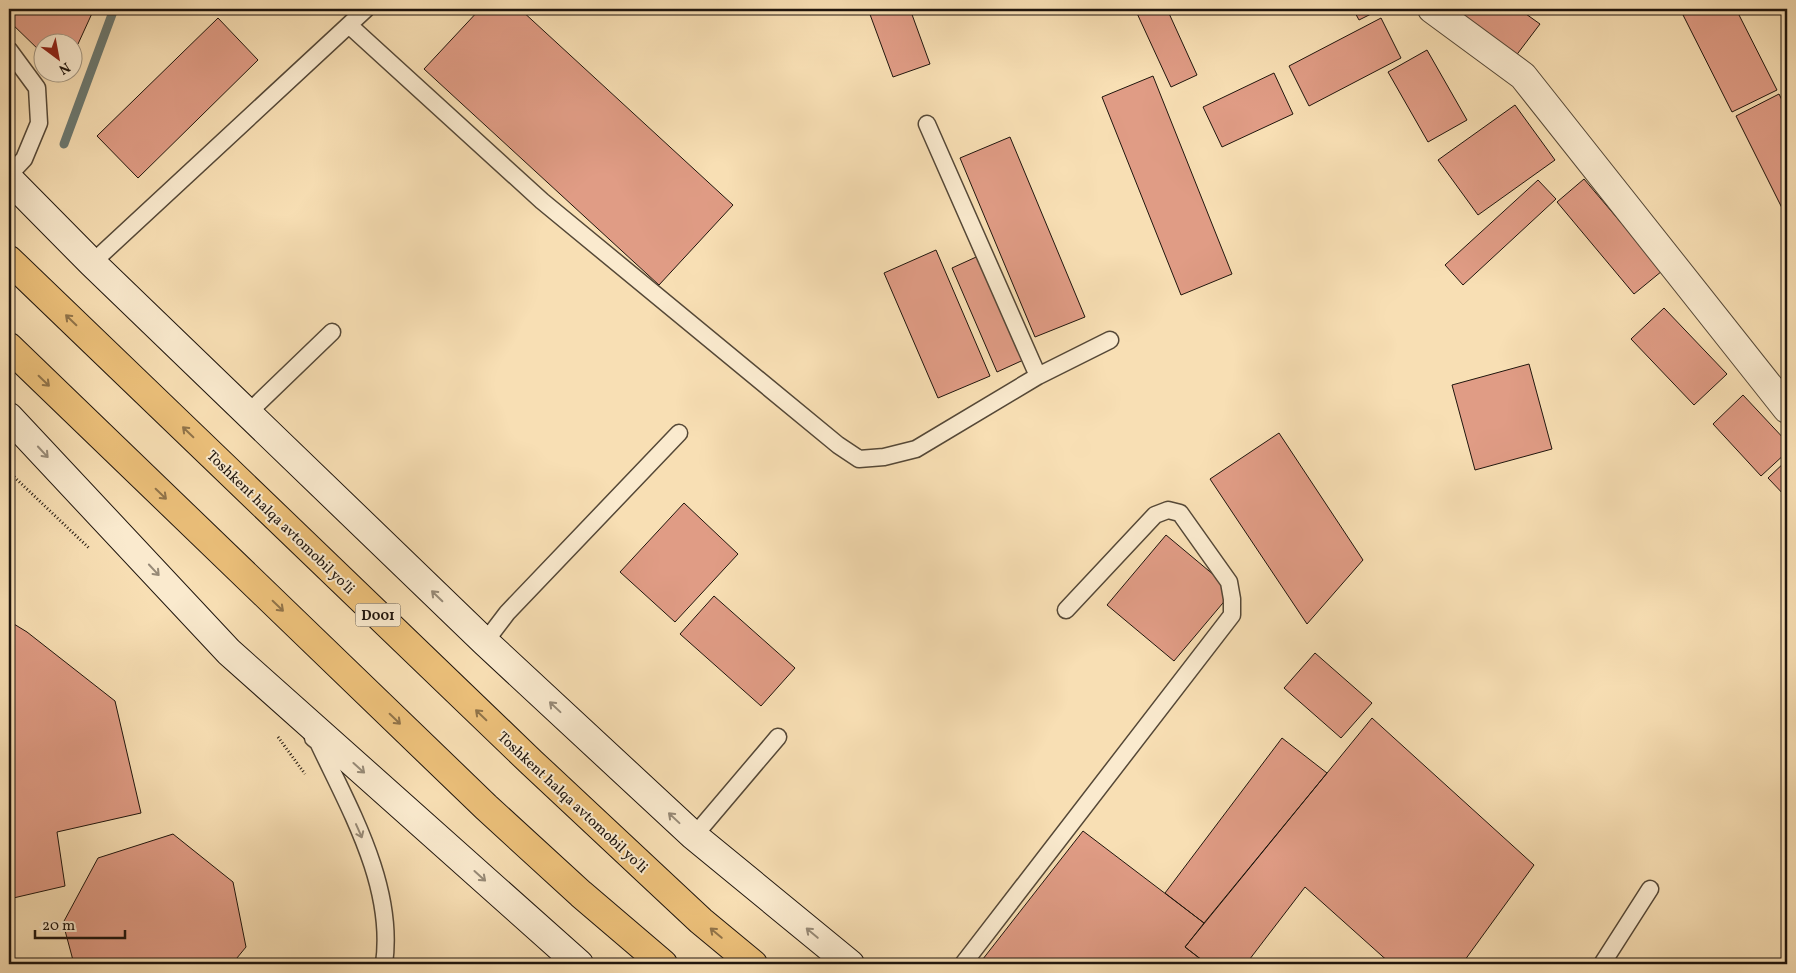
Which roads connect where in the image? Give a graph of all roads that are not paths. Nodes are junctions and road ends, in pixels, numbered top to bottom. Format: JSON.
{"nodes":[{"id":1,"x":366,"y":9,"type":"edge"},
{"id":2,"x":1432,"y":9,"type":"edge"},
{"id":3,"x":350,"y":26,"type":"junction"},
{"id":4,"x":9,"y":50,"type":"edge"},
{"id":5,"x":927,"y":124,"type":"dead end"},
{"id":6,"x":9,"y":177,"type":"edge"},
{"id":7,"x":9,"y":260,"type":"edge"},
{"id":8,"x":92,"y":263,"type":"junction"},
{"id":9,"x":332,"y":332,"type":"dead end"},
{"id":10,"x":1110,"y":340,"type":"dead end"},
{"id":11,"x":9,"y":347,"type":"edge"},
{"id":12,"x":1038,"y":376,"type":"junction"},
{"id":13,"x":1787,"y":409,"type":"edge"},
{"id":14,"x":248,"y":413,"type":"junction"},
{"id":15,"x":12,"y":426,"type":"edge"},
{"id":16,"x":679,"y":433,"type":"dead end"},
{"id":17,"x":1066,"y":610,"type":"dead end"},
{"id":18,"x":485,"y":642,"type":"junction"},
{"id":19,"x":230,"y":652,"type":"junction"},
{"id":20,"x":778,"y":737,"type":"dead end"},
{"id":21,"x":694,"y":836,"type":"junction"},
{"id":22,"x":1650,"y":889,"type":"dead end"},
{"id":23,"x":384,"y":964,"type":"edge"},
{"id":24,"x":579,"y":964,"type":"edge"},
{"id":25,"x":663,"y":964,"type":"edge"},
{"id":26,"x":753,"y":964,"type":"edge"},
{"id":27,"x":850,"y":964,"type":"edge"},
{"id":28,"x":963,"y":964,"type":"edge"},
{"id":29,"x":1602,"y":964,"type":"edge"}],
"edges":[{"from":1,"to":3,"type":"lane"},
{"from":2,"to":13,"type":"street"},
{"from":3,"to":8,"type":"lane"},
{"from":3,"to":12,"type":"lane"},
{"from":4,"to":6,"type":"lane"},
{"from":5,"to":12,"type":"lane"},
{"from":6,"to":8,"type":"street"},
{"from":26,"to":7,"type":"highway","name":"Toshkent halqa avtomobil yo'li","number":"D001","one_way":true},
{"from":8,"to":14,"type":"street"},
{"from":9,"to":14,"type":"lane"},
{"from":10,"to":12,"type":"lane"},
{"from":11,"to":25,"type":"highway","one_way":true},
{"from":18,"to":14,"type":"street","one_way":true},
{"from":15,"to":19,"type":"street","one_way":true},
{"from":16,"to":18,"type":"lane"},
{"from":17,"to":28,"type":"lane"},
{"from":21,"to":18,"type":"street","one_way":true},
{"from":19,"to":23,"type":"lane","one_way":true},
{"from":19,"to":24,"type":"street","one_way":true},
{"from":20,"to":21,"type":"lane"},
{"from":27,"to":21,"type":"street","one_way":true},
{"from":22,"to":29,"type":"lane"}]}
